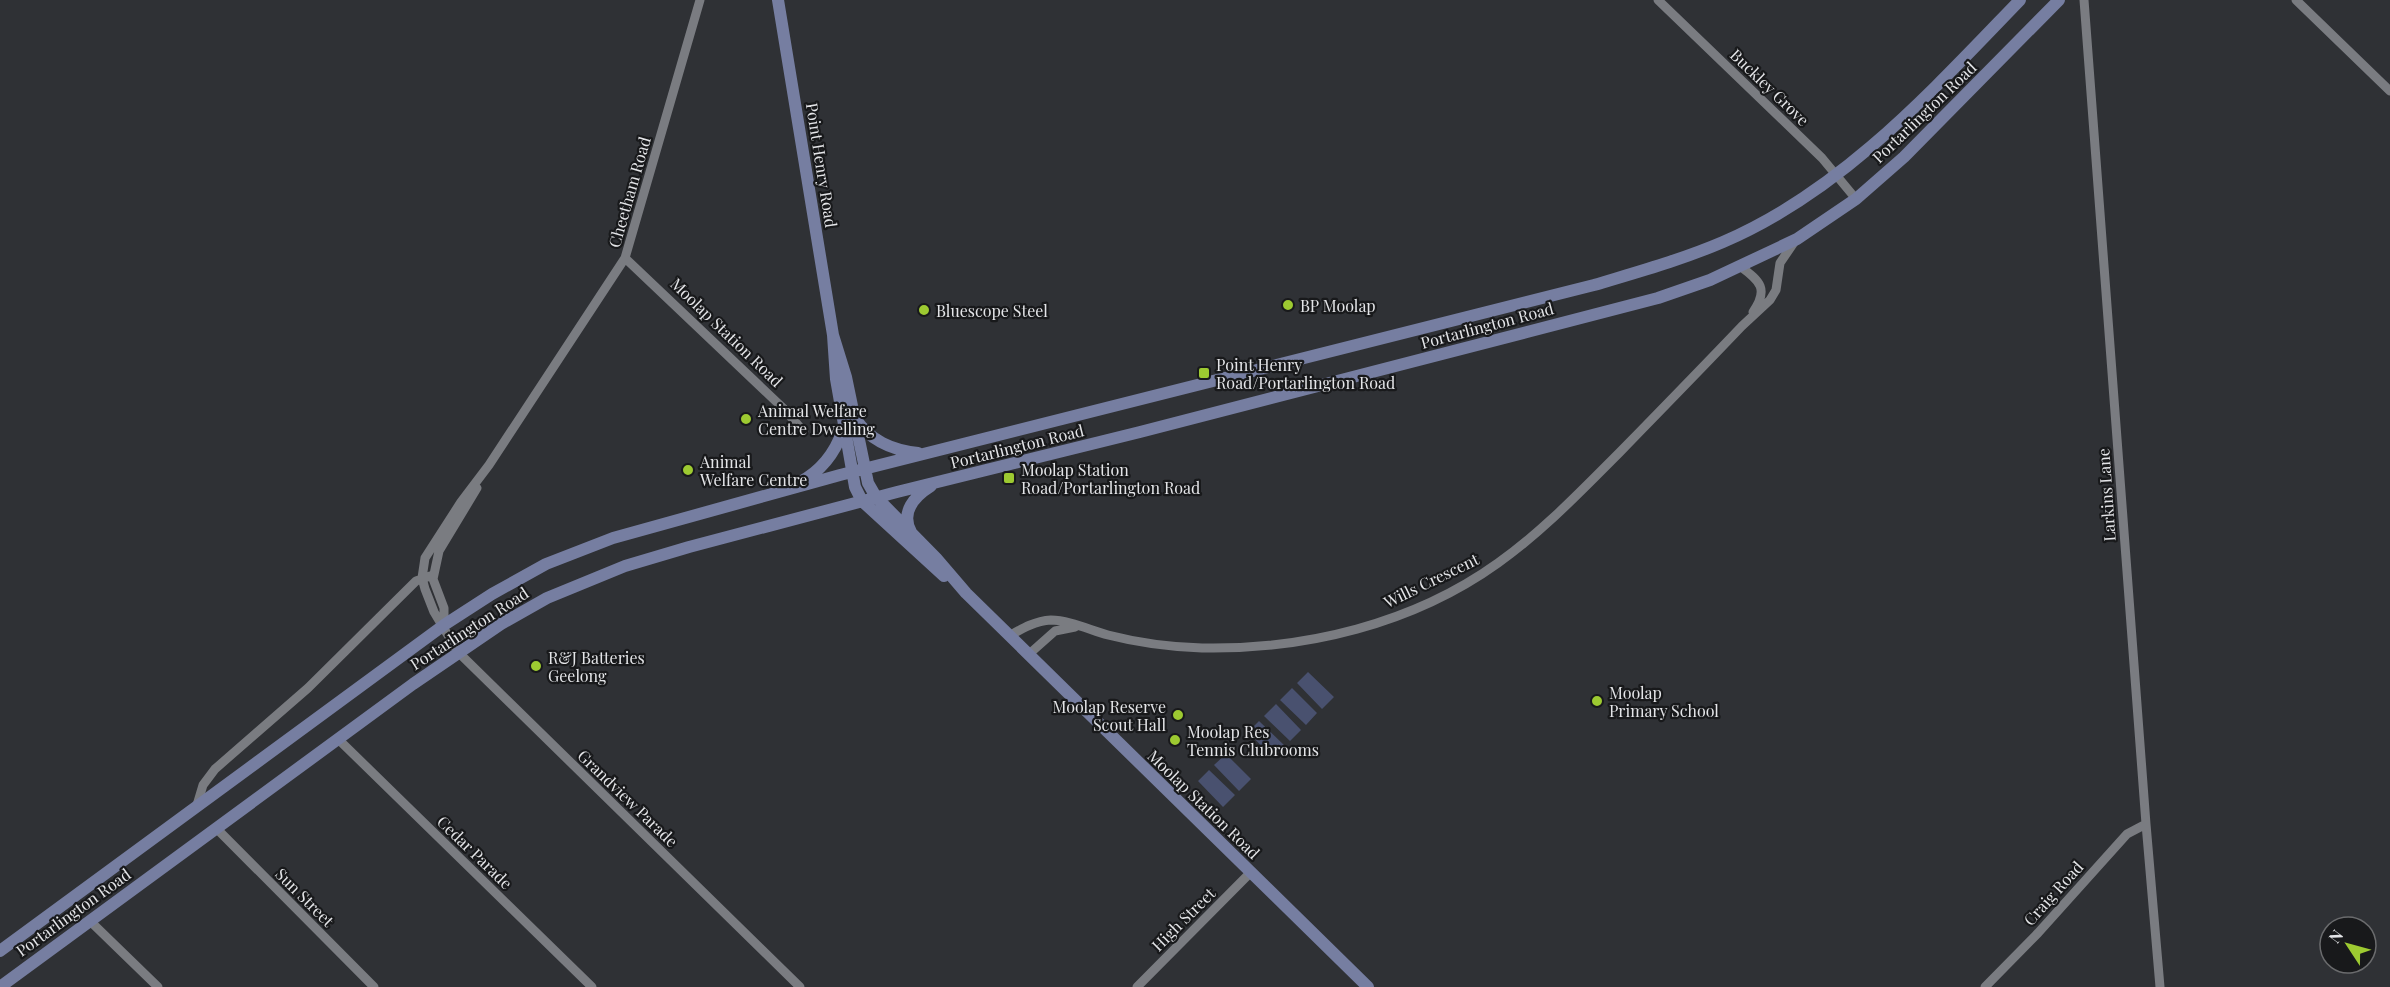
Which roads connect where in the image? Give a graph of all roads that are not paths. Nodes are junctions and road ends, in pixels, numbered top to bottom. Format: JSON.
{"nodes":[{"id":1,"x":700,"y":0,"type":"edge"},
{"id":2,"x":778,"y":0,"type":"edge"},
{"id":3,"x":1658,"y":0,"type":"edge"},
{"id":4,"x":2019,"y":0,"type":"edge"},
{"id":5,"x":2059,"y":0,"type":"edge"},
{"id":6,"x":2084,"y":0,"type":"edge"},
{"id":7,"x":2296,"y":0,"type":"edge"},
{"id":8,"x":2390,"y":91,"type":"edge"},
{"id":9,"x":1837,"y":176,"type":"junction"},
{"id":10,"x":1856,"y":199,"type":"junction"},
{"id":11,"x":1797,"y":239,"type":"junction"},
{"id":12,"x":625,"y":258,"type":"junction"},
{"id":13,"x":1741,"y":267,"type":"junction"},
{"id":14,"x":1742,"y":326,"type":"junction"},
{"id":15,"x":833,"y":335,"type":"junction"},
{"id":16,"x":853,"y":414,"type":"junction"},
{"id":17,"x":844,"y":429,"type":"junction"},
{"id":18,"x":804,"y":432,"type":"dead end"},
{"id":19,"x":924,"y":454,"type":"junction"},
{"id":20,"x":489,"y":465,"type":"junction"},
{"id":21,"x":865,"y":469,"type":"junction"},
{"id":22,"x":852,"y":473,"type":"junction"},
{"id":23,"x":935,"y":483,"type":"junction"},
{"id":24,"x":786,"y":490,"type":"junction"},
{"id":25,"x":876,"y":497,"type":"junction"},
{"id":26,"x":862,"y":501,"type":"junction"},
{"id":27,"x":912,"y":534,"type":"junction"},
{"id":28,"x":433,"y":575,"type":"junction"},
{"id":29,"x":422,"y":578,"type":"junction"},
{"id":30,"x":966,"y":593,"type":"junction"},
{"id":31,"x":444,"y":625,"type":"junction"},
{"id":32,"x":1078,"y":627,"type":"junction"},
{"id":33,"x":1009,"y":636,"type":"junction"},
{"id":34,"x":458,"y":652,"type":"junction"},
{"id":35,"x":1028,"y":655,"type":"junction"},
{"id":36,"x":338,"y":739,"type":"junction"},
{"id":37,"x":197,"y":805,"type":"junction"},
{"id":38,"x":2146,"y":824,"type":"junction"},
{"id":39,"x":216,"y":828,"type":"junction"},
{"id":40,"x":1251,"y":873,"type":"junction"},
{"id":41,"x":90,"y":921,"type":"junction"},
{"id":42,"x":0,"y":951,"type":"edge"},
{"id":43,"x":0,"y":987,"type":"edge"},
{"id":44,"x":158,"y":987,"type":"edge"},
{"id":45,"x":374,"y":987,"type":"edge"},
{"id":46,"x":591,"y":987,"type":"edge"},
{"id":47,"x":800,"y":987,"type":"edge"},
{"id":48,"x":1137,"y":987,"type":"edge"},
{"id":49,"x":1368,"y":987,"type":"edge"},
{"id":50,"x":1985,"y":987,"type":"edge"},
{"id":51,"x":2160,"y":987,"type":"edge"}],
"edges":[{"from":1,"to":12,"type":"street","name":"Cheetham Road"},
{"from":2,"to":15,"type":"main road","name":"Point Henry Road"},
{"from":3,"to":9,"type":"street","name":"Buckley Grove"},
{"from":4,"to":9,"type":"main road","name":"Portarlington Road"},
{"from":5,"to":10,"type":"main road","name":"Portarlington Road"},
{"from":6,"to":38,"type":"street","name":"Larkins Lane"},
{"from":7,"to":8,"type":"street"},
{"from":9,"to":10,"type":"street","name":"Buckley Grove"},
{"from":9,"to":19,"type":"main road","name":"Portarlington Road"},
{"from":10,"to":11,"type":"main road","name":"Portarlington Road"},
{"from":11,"to":13,"type":"main road","name":"Portarlington Road"},
{"from":11,"to":14,"type":"street","name":"Wills Crescent"},
{"from":12,"to":18,"type":"street","name":"Moolap Station Road"},
{"from":12,"to":20,"type":"street","name":"Cheetham Road"},
{"from":13,"to":14,"type":"street","name":"Wills Crescent"},
{"from":13,"to":23,"type":"main road","name":"Portarlington Road"},
{"from":14,"to":32,"type":"street","name":"Wills Crescent"},
{"from":15,"to":16,"type":"main road","name":"Point Henry Road"},
{"from":15,"to":17,"type":"main road","name":"Point Henry Road"},
{"from":16,"to":19,"type":"main road"},
{"from":16,"to":21,"type":"main road","name":"Point Henry Road"},
{"from":17,"to":22,"type":"main road","name":"Point Henry Road"},
{"from":17,"to":24,"type":"main road"},
{"from":19,"to":21,"type":"main road","name":"Portarlington Road"},
{"from":20,"to":28,"type":"street","name":"Cheetham Road"},
{"from":20,"to":29,"type":"street","name":"Cheetham Road"},
{"from":21,"to":22,"type":"main road","name":"Portarlington Road"},
{"from":21,"to":25,"type":"main road","name":"Point Henry Road"},
{"from":22,"to":24,"type":"main road","name":"Portarlington Road"},
{"from":22,"to":26,"type":"main road","name":"Point Henry Road"},
{"from":23,"to":25,"type":"main road","name":"Portarlington Road"},
{"from":23,"to":27,"type":"main road"},
{"from":24,"to":31,"type":"main road","name":"Portarlington Road"},
{"from":25,"to":26,"type":"main road","name":"Portarlington Road"},
{"from":25,"to":27,"type":"main road","name":"Moolap Station Road"},
{"from":26,"to":30,"type":"main road","name":"Moolap Station Road"},
{"from":26,"to":34,"type":"main road","name":"Portarlington Road"},
{"from":27,"to":30,"type":"main road","name":"Moolap Station Road"},
{"from":28,"to":29,"type":"street"},
{"from":28,"to":31,"type":"street"},
{"from":29,"to":31,"type":"street"},
{"from":29,"to":37,"type":"street"},
{"from":30,"to":33,"type":"main road","name":"Moolap Station Road"},
{"from":31,"to":34,"type":"street","name":"Grandview Parade"},
{"from":31,"to":37,"type":"main road","name":"Portarlington Road"},
{"from":32,"to":33,"type":"street","name":"Wills Crescent"},
{"from":32,"to":35,"type":"street","name":"Wills Crescent"},
{"from":33,"to":35,"type":"main road","name":"Moolap Station Road"},
{"from":34,"to":36,"type":"main road","name":"Portarlington Road"},
{"from":34,"to":47,"type":"street","name":"Grandview Parade"},
{"from":35,"to":40,"type":"main road","name":"Moolap Station Road"},
{"from":36,"to":39,"type":"main road","name":"Portarlington Road"},
{"from":36,"to":46,"type":"street","name":"Cedar Parade"},
{"from":37,"to":42,"type":"main road","name":"Portarlington Road"},
{"from":38,"to":50,"type":"street","name":"Craig Road"},
{"from":38,"to":51,"type":"street","name":"Larkins Lane"},
{"from":39,"to":41,"type":"main road","name":"Portarlington Road"},
{"from":39,"to":45,"type":"street","name":"Sun Street"},
{"from":40,"to":48,"type":"street","name":"High Street"},
{"from":40,"to":49,"type":"main road","name":"Moolap Station Road"},
{"from":41,"to":43,"type":"main road","name":"Portarlington Road"},
{"from":41,"to":44,"type":"street"}]}
